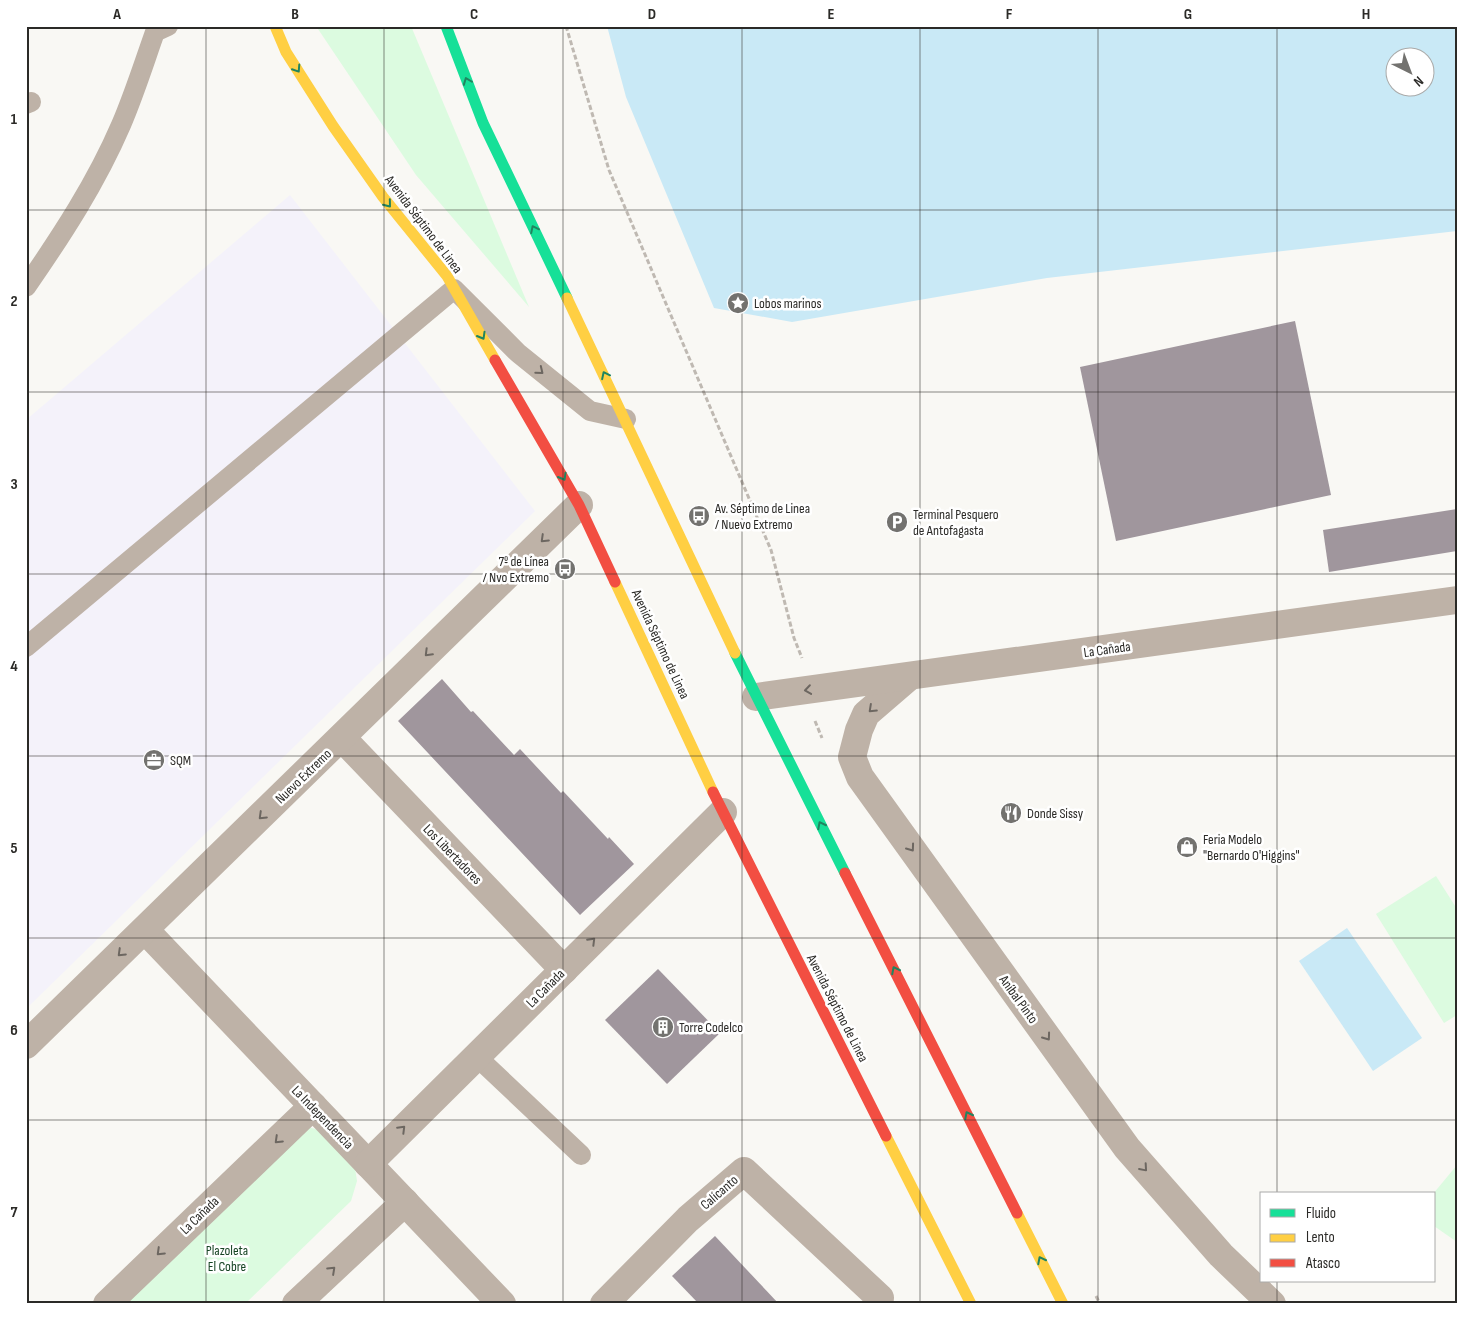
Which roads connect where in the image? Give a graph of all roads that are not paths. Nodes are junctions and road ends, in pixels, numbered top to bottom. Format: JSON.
{"nodes":[{"id":1,"x":275,"y":26,"type":"edge"},
{"id":2,"x":446,"y":26,"type":"edge"},
{"id":3,"x":159,"y":28,"type":"edge"},
{"id":4,"x":26,"y":287,"type":"edge"},
{"id":5,"x":454,"y":289,"type":"junction"},
{"id":6,"x":626,"y":419,"type":"junction"},
{"id":7,"x":579,"y":505,"type":"junction"},
{"id":8,"x":1457,"y":600,"type":"edge"},
{"id":9,"x":26,"y":647,"type":"edge"},
{"id":10,"x":909,"y":676,"type":"junction"},
{"id":11,"x":756,"y":697,"type":"junction"},
{"id":12,"x":342,"y":738,"type":"junction"},
{"id":13,"x":723,"y":812,"type":"junction"},
{"id":14,"x":145,"y":930,"type":"junction"},
{"id":15,"x":564,"y":970,"type":"junction"},
{"id":16,"x":26,"y":1045,"type":"edge"},
{"id":17,"x":476,"y":1056,"type":"junction"},
{"id":18,"x":313,"y":1106,"type":"junction"},
{"id":19,"x":581,"y":1155,"type":"dead end"},
{"id":20,"x":368,"y":1164,"type":"junction"},
{"id":21,"x":405,"y":1202,"type":"junction"},
{"id":22,"x":880,"y":1298,"type":"dead end"},
{"id":23,"x":618,"y":1299,"type":"edge"},
{"id":24,"x":107,"y":1304,"type":"edge"},
{"id":25,"x":296,"y":1304,"type":"edge"},
{"id":26,"x":502,"y":1304,"type":"edge"},
{"id":27,"x":971,"y":1304,"type":"edge"},
{"id":28,"x":1063,"y":1304,"type":"edge"},
{"id":29,"x":1272,"y":1304,"type":"edge"}],
"edges":[{"from":1,"to":5,"type":"highway","name":"Avenida Séptimo de Linea","one_way":true},
{"from":6,"to":2,"type":"highway","one_way":true},
{"from":3,"to":4,"type":"lane"},
{"from":5,"to":6,"type":"lane","one_way":true},
{"from":5,"to":7,"type":"highway","name":"Avenida Séptimo de Linea","one_way":true},
{"from":5,"to":9,"type":"lane"},
{"from":6,"to":11,"type":"highway"},
{"from":7,"to":12,"type":"street","name":"Nuevo Extremo","one_way":true},
{"from":7,"to":13,"type":"highway","name":"Avenida Séptimo de Linea"},
{"from":8,"to":10,"type":"street","name":"La Cañada"},
{"from":10,"to":11,"type":"street","name":"La Cañada","one_way":true},
{"from":10,"to":29,"type":"street","name":"Aníbal Pinto","one_way":true},
{"from":28,"to":11,"type":"highway","one_way":true},
{"from":12,"to":14,"type":"street","name":"Nuevo Extremo","one_way":true},
{"from":12,"to":15,"type":"street","name":"Los Libertadores"},
{"from":15,"to":13,"type":"street","name":"La Cañada","one_way":true},
{"from":13,"to":27,"type":"highway","name":"Avenida Séptimo de Linea"},
{"from":14,"to":16,"type":"street","name":"Nuevo Extremo","one_way":true},
{"from":14,"to":18,"type":"street","name":"La Independencia"},
{"from":15,"to":17,"type":"street","name":"La Cañada"},
{"from":17,"to":19,"type":"lane"},
{"from":20,"to":17,"type":"street","name":"La Cañada","one_way":true},
{"from":18,"to":20,"type":"street","name":"La Independencia"},
{"from":18,"to":24,"type":"street","name":"La Cañada","one_way":true},
{"from":20,"to":21,"type":"street","name":"La Independencia"},
{"from":25,"to":21,"type":"street","one_way":true},
{"from":21,"to":26,"type":"street","name":"La Independencia"},
{"from":22,"to":23,"type":"street","name":"Calicanto"}]}
